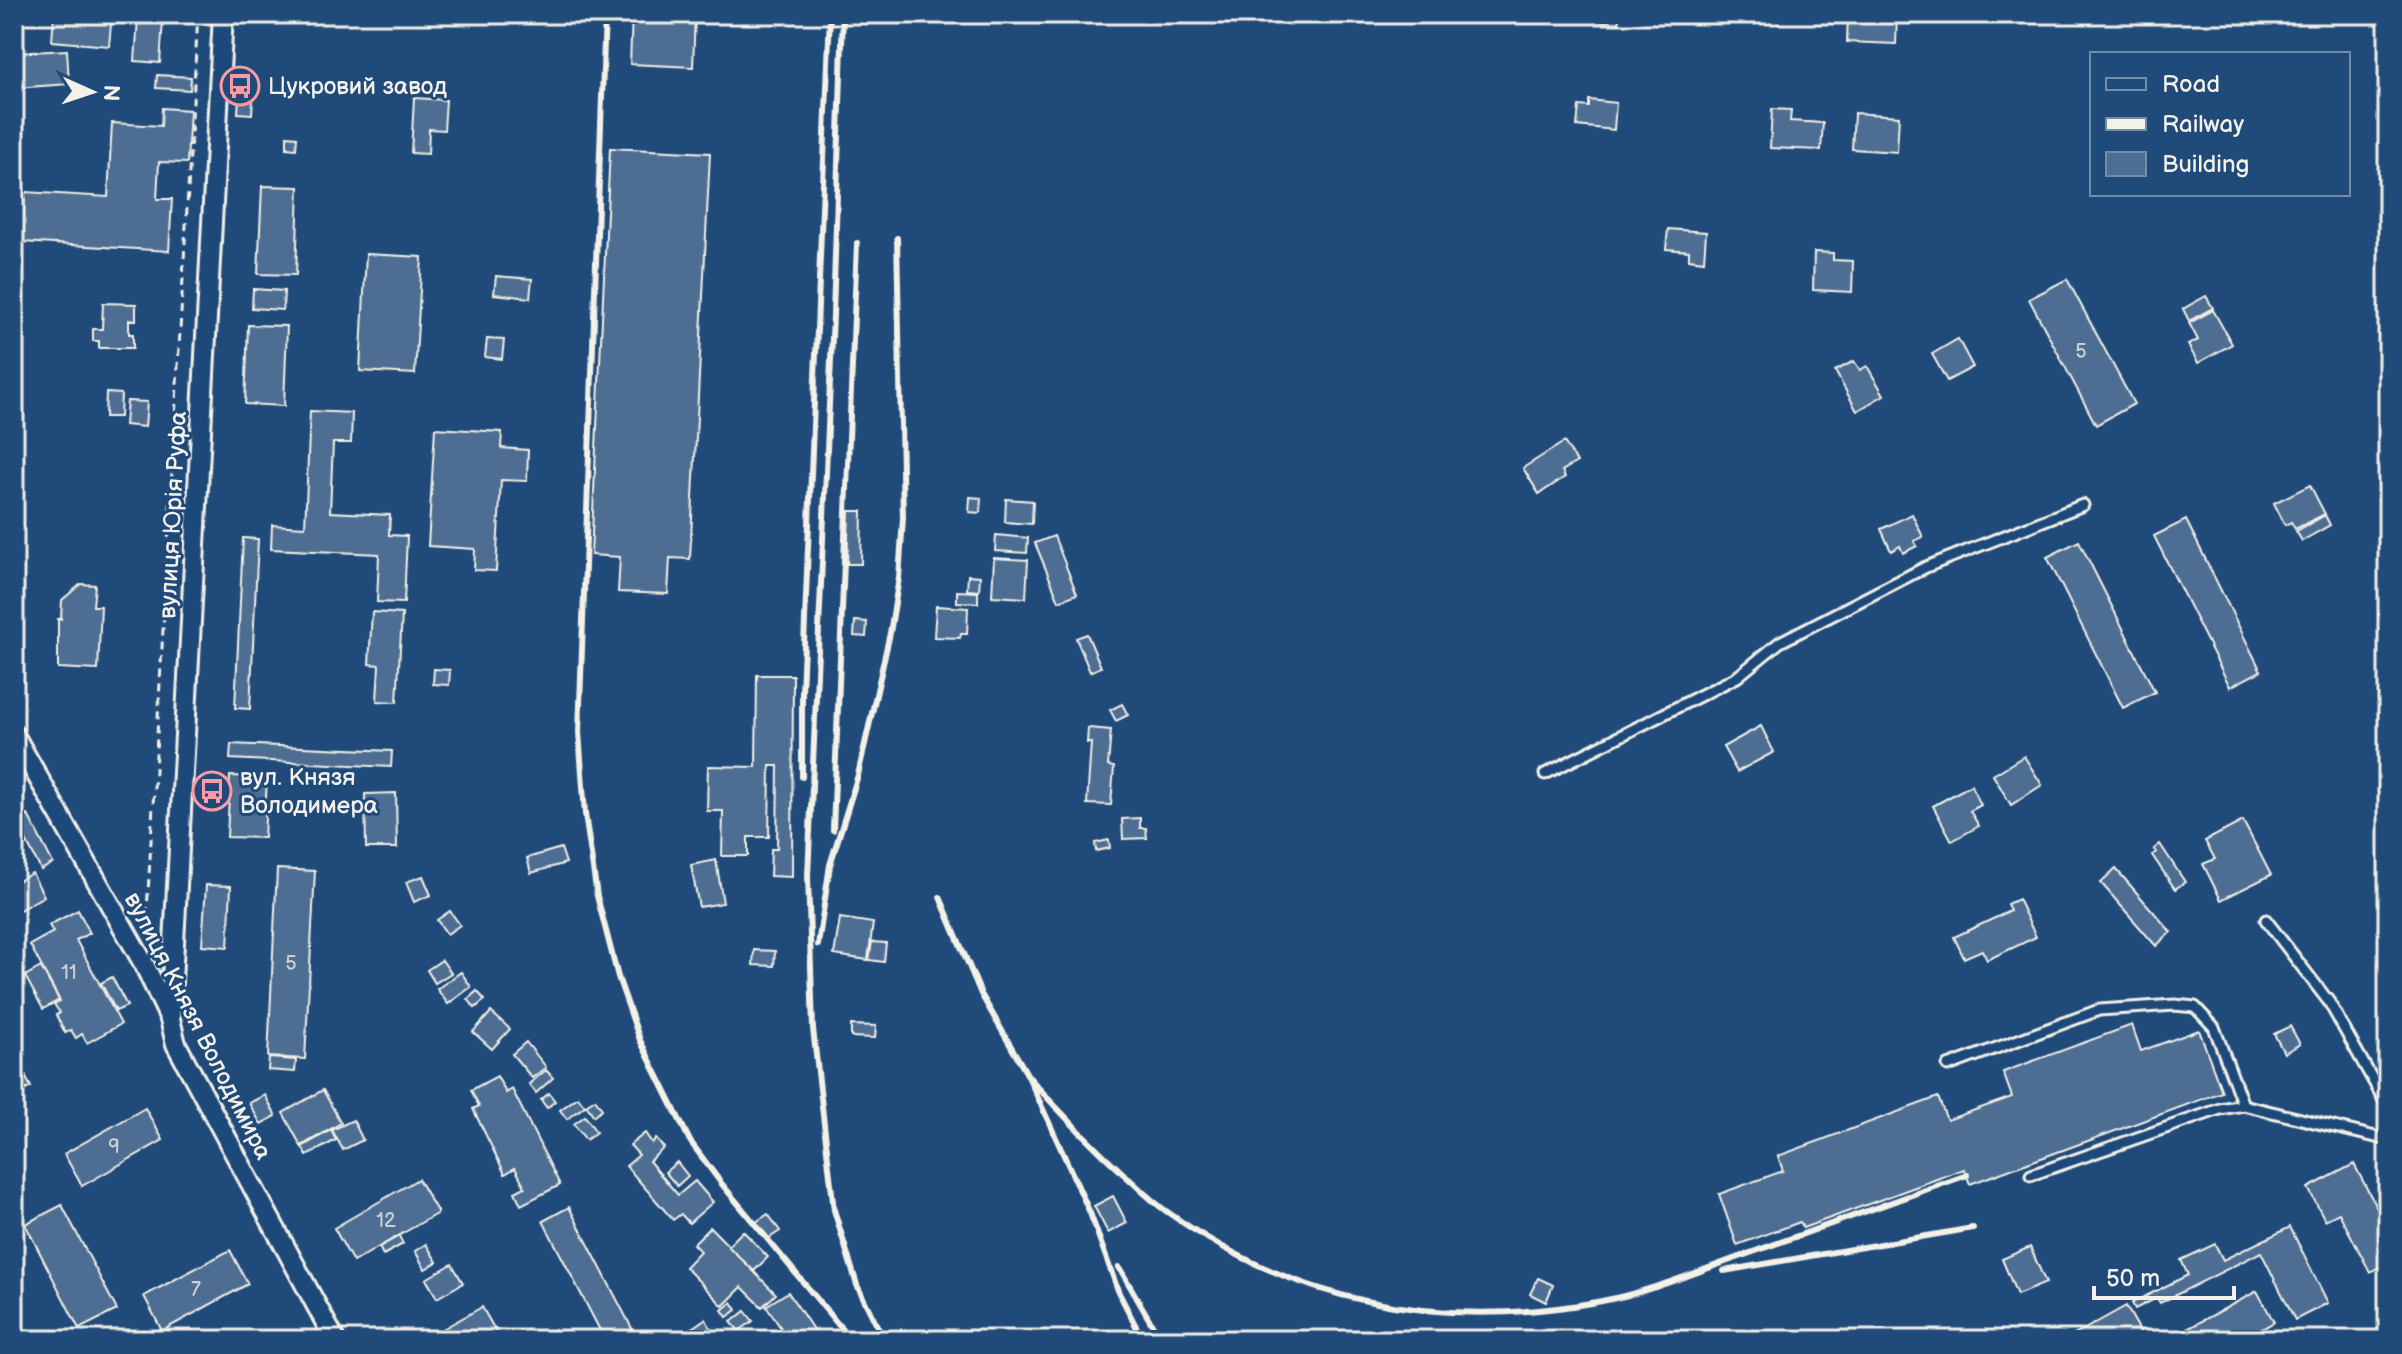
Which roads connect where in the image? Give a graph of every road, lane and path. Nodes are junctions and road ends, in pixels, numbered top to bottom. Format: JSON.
{"nodes":[{"id":1,"x":198,"y":14,"type":"edge"},
{"id":2,"x":223,"y":14,"type":"edge"},
{"id":3,"x":2083,"y":505,"type":"dead end"},
{"id":4,"x":14,"y":735,"type":"edge"},
{"id":5,"x":1545,"y":774,"type":"dead end"},
{"id":6,"x":2266,"y":920,"type":"dead end"},
{"id":7,"x":145,"y":932,"type":"dead end"},
{"id":8,"x":170,"y":1019,"type":"junction"},
{"id":9,"x":1948,"y":1066,"type":"dead end"},
{"id":10,"x":2243,"y":1105,"type":"junction"},
{"id":11,"x":2388,"y":1107,"type":"edge"},
{"id":12,"x":2388,"y":1140,"type":"edge"},
{"id":13,"x":2031,"y":1175,"type":"dead end"},
{"id":14,"x":335,"y":1340,"type":"edge"}],
"edges":[{"from":1,"to":7,"type":"path"},
{"from":2,"to":8,"type":"street","name":"вулиця Юрія Руфа"},
{"from":3,"to":5,"type":"lane"},
{"from":4,"to":8,"type":"street","name":"вулиця Князя Володимира"},
{"from":6,"to":11,"type":"lane"},
{"from":8,"to":14,"type":"street","name":"вулиця Князя Володимира"},
{"from":9,"to":10,"type":"lane"},
{"from":10,"to":12,"type":"lane"},
{"from":10,"to":13,"type":"lane"}]}
